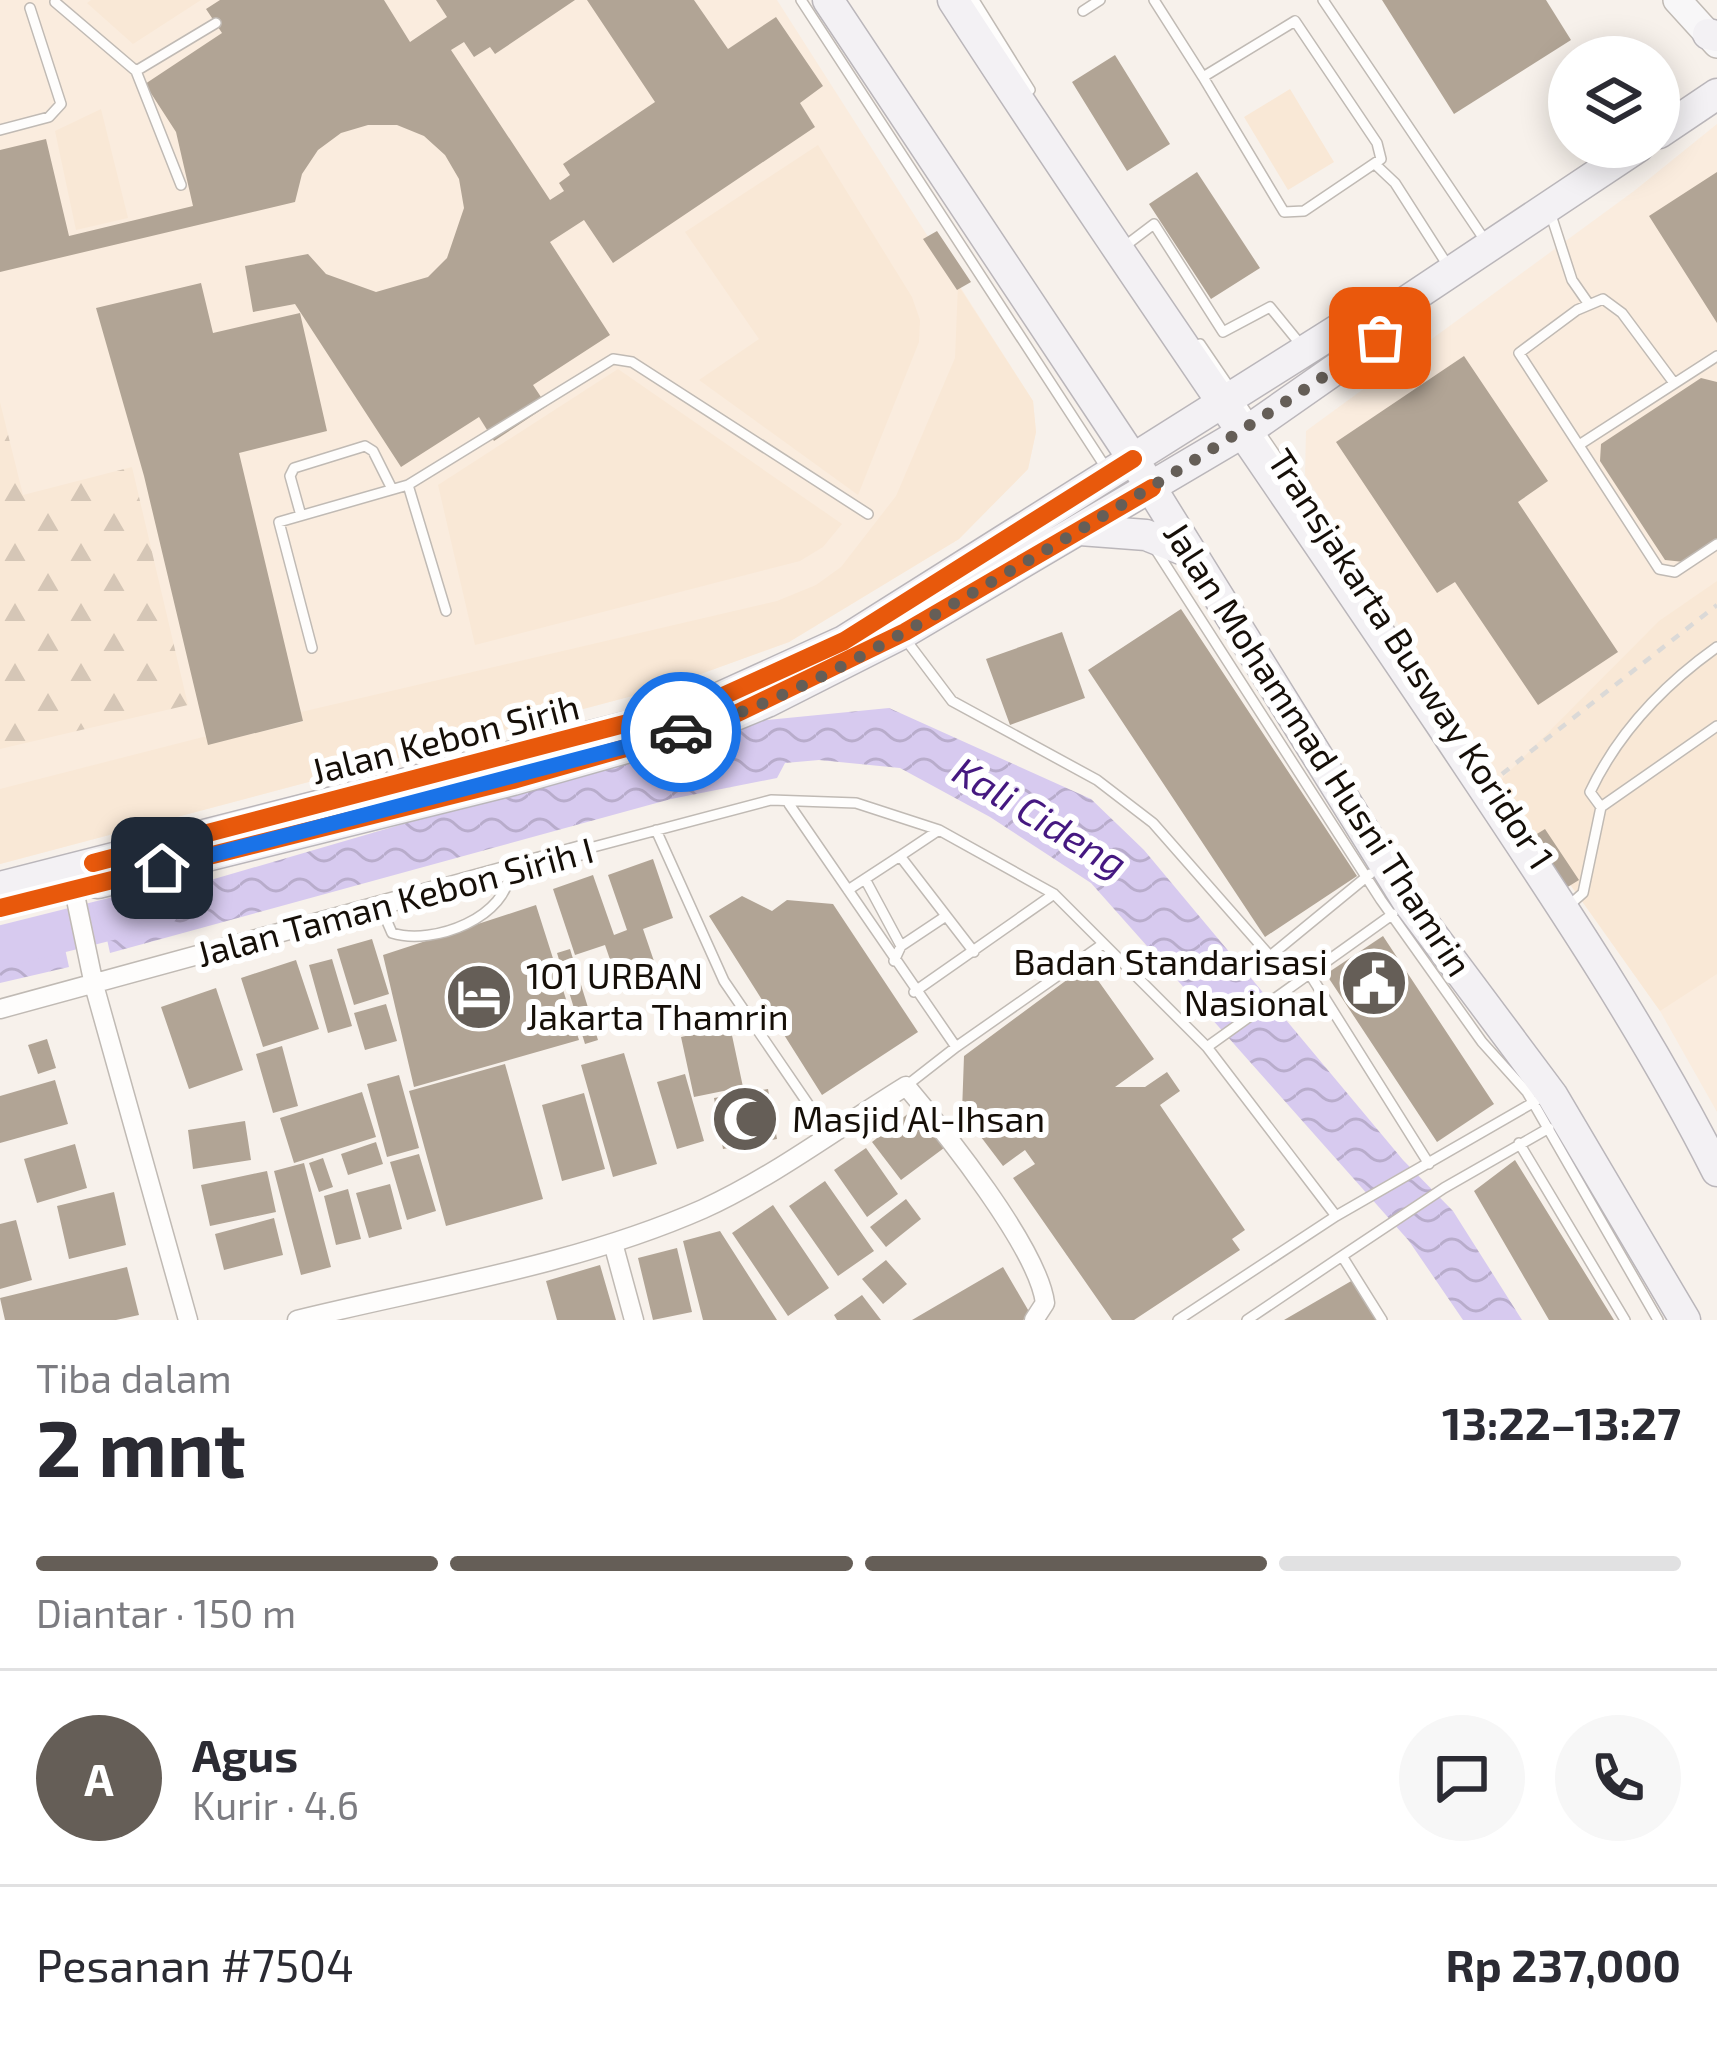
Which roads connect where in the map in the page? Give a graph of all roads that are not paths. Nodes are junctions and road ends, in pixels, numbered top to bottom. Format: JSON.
{"nodes":[{"id":1,"x":801,"y":0,"type":"edge"},
{"id":2,"x":828,"y":0,"type":"edge"},
{"id":3,"x":953,"y":0,"type":"edge"},
{"id":4,"x":974,"y":0,"type":"edge"},
{"id":5,"x":1100,"y":0,"type":"edge"},
{"id":6,"x":1154,"y":0,"type":"edge"},
{"id":7,"x":1323,"y":0,"type":"edge"},
{"id":8,"x":1677,"y":0,"type":"edge"},
{"id":9,"x":55,"y":2,"type":"edge"},
{"id":10,"x":30,"y":8,"type":"dead end"},
{"id":11,"x":1083,"y":11,"type":"dead end"},
{"id":12,"x":215,"y":23,"type":"dead end"},
{"id":13,"x":1714,"y":38,"type":"edge"},
{"id":14,"x":136,"y":71,"type":"junction"},
{"id":15,"x":1203,"y":77,"type":"junction"},
{"id":16,"x":1717,"y":94,"type":"edge"},
{"id":17,"x":1680,"y":119,"type":"edge"},
{"id":18,"x":0,"y":130,"type":"edge"},
{"id":19,"x":1377,"y":166,"type":"junction"},
{"id":20,"x":1606,"y":168,"type":"edge"},
{"id":21,"x":181,"y":185,"type":"dead end"},
{"id":22,"x":1548,"y":207,"type":"junction"},
{"id":23,"x":1490,"y":246,"type":"junction"},
{"id":24,"x":1123,"y":247,"type":"junction"},
{"id":25,"x":1452,"y":272,"type":"junction"},
{"id":26,"x":1588,"y":303,"type":"junction"},
{"id":27,"x":1389,"y":313,"type":"junction"},
{"id":28,"x":1305,"y":350,"type":"junction"},
{"id":29,"x":1717,"y":356,"type":"edge"},
{"id":30,"x":1674,"y":383,"type":"junction"},
{"id":31,"x":1232,"y":399,"type":"junction"},
{"id":32,"x":1251,"y":428,"type":"junction"},
{"id":33,"x":1580,"y":445,"type":"junction"},
{"id":34,"x":1121,"y":466,"type":"junction"},
{"id":35,"x":408,"y":485,"type":"junction"},
{"id":36,"x":392,"y":489,"type":"junction"},
{"id":37,"x":300,"y":512,"type":"junction"},
{"id":38,"x":1139,"y":513,"type":"junction"},
{"id":39,"x":868,"y":514,"type":"dead end"},
{"id":40,"x":1717,"y":544,"type":"edge"},
{"id":41,"x":1191,"y":553,"type":"junction"},
{"id":42,"x":446,"y":610,"type":"dead end"},
{"id":43,"x":896,"y":623,"type":"junction"},
{"id":44,"x":1717,"y":647,"type":"edge"},
{"id":45,"x":312,"y":648,"type":"dead end"},
{"id":46,"x":1717,"y":726,"type":"edge"},
{"id":47,"x":789,"y":804,"type":"junction"},
{"id":48,"x":1601,"y":807,"type":"junction"},
{"id":49,"x":656,"y":830,"type":"junction"},
{"id":50,"x":939,"y":830,"type":"junction"},
{"id":51,"x":582,"y":850,"type":"joint"},
{"id":52,"x":900,"y":856,"type":"junction"},
{"id":53,"x":510,"y":869,"type":"junction"},
{"id":54,"x":1375,"y":870,"type":"junction"},
{"id":55,"x":865,"y":879,"type":"junction"},
{"id":56,"x":0,"y":887,"type":"edge"},
{"id":57,"x":848,"y":890,"type":"junction"},
{"id":58,"x":1054,"y":894,"type":"junction"},
{"id":59,"x":76,"y":898,"type":"junction"},
{"id":60,"x":380,"y":903,"type":"junction"},
{"id":61,"x":1568,"y":907,"type":"junction"},
{"id":62,"x":0,"y":908,"type":"edge"},
{"id":63,"x":1400,"y":909,"type":"junction"},
{"id":64,"x":946,"y":916,"type":"junction"},
{"id":65,"x":1103,"y":944,"type":"junction"},
{"id":66,"x":901,"y":946,"type":"junction"},
{"id":67,"x":974,"y":952,"type":"junction"},
{"id":68,"x":894,"y":961,"type":"junction"},
{"id":69,"x":1309,"y":977,"type":"junction"},
{"id":70,"x":94,"y":985,"type":"junction"},
{"id":71,"x":914,"y":992,"type":"junction"},
{"id":72,"x":0,"y":1009,"type":"edge"},
{"id":73,"x":956,"y":1046,"type":"junction"},
{"id":74,"x":1209,"y":1046,"type":"junction"},
{"id":75,"x":906,"y":1086,"type":"junction"},
{"id":76,"x":1550,"y":1112,"type":"junction"},
{"id":77,"x":830,"y":1136,"type":"junction"},
{"id":78,"x":1519,"y":1143,"type":"junction"},
{"id":79,"x":1717,"y":1145,"type":"edge"},
{"id":80,"x":1428,"y":1164,"type":"junction"},
{"id":81,"x":1717,"y":1171,"type":"edge"},
{"id":82,"x":1337,"y":1215,"type":"junction"},
{"id":83,"x":613,"y":1243,"type":"junction"},
{"id":84,"x":1342,"y":1256,"type":"junction"},
{"id":85,"x":188,"y":1320,"type":"edge"},
{"id":86,"x":297,"y":1320,"type":"edge"},
{"id":87,"x":634,"y":1320,"type":"edge"},
{"id":88,"x":1034,"y":1320,"type":"edge"},
{"id":89,"x":1178,"y":1320,"type":"edge"},
{"id":90,"x":1247,"y":1320,"type":"edge"},
{"id":91,"x":1382,"y":1320,"type":"edge"},
{"id":92,"x":1625,"y":1320,"type":"edge"},
{"id":93,"x":1658,"y":1320,"type":"edge"},
{"id":94,"x":1684,"y":1320,"type":"edge"}],
"edges":[{"from":1,"to":34,"type":"lane"},
{"from":2,"to":34,"type":"main road","name":"Jalan Mohammad Husni Thamrin"},
{"from":3,"to":24,"type":"main road"},
{"from":4,"to":24,"type":"lane"},
{"from":5,"to":11,"type":"lane"},
{"from":6,"to":15,"type":"lane"},
{"from":7,"to":23,"type":"lane"},
{"from":8,"to":13,"type":"street"},
{"from":9,"to":14,"type":"lane"},
{"from":10,"to":18,"type":"lane"},
{"from":12,"to":14,"type":"lane"},
{"from":14,"to":21,"type":"lane"},
{"from":15,"to":19,"type":"lane"},
{"from":15,"to":19,"type":"lane"},
{"from":16,"to":17,"type":"main road"},
{"from":19,"to":25,"type":"lane"},
{"from":20,"to":22,"type":"main road","name":"Jalan Kebon Sirih"},
{"from":22,"to":23,"type":"main road","name":"Jalan Kebon Sirih"},
{"from":22,"to":26,"type":"lane"},
{"from":23,"to":25,"type":"main road","name":"Jalan Kebon Sirih"},
{"from":24,"to":28,"type":"lane"},
{"from":24,"to":31,"type":"main road"},
{"from":25,"to":27,"type":"main road","name":"Jalan Kebon Sirih"},
{"from":26,"to":30,"type":"lane"},
{"from":26,"to":33,"type":"lane"},
{"from":27,"to":28,"type":"main road","name":"Jalan Kebon Sirih"},
{"from":27,"to":32,"type":"main road","name":"Jalan Kebon Sirih"},
{"from":28,"to":31,"type":"main road","name":"Jalan Kebon Sirih"},
{"from":29,"to":30,"type":"lane"},
{"from":30,"to":33,"type":"lane"},
{"from":31,"to":32,"type":"main road"},
{"from":31,"to":34,"type":"main road","name":"Jalan Kebon Sirih"},
{"from":32,"to":38,"type":"main road","name":"Jalan Kebon Sirih"},
{"from":32,"to":61,"type":"main road"},
{"from":32,"to":61,"type":"lane","name":"Transjakarta Busway Koridor 1"},
{"from":33,"to":40,"type":"lane"},
{"from":34,"to":38,"type":"main road","name":"Jalan Mohammad Husni Thamrin"},
{"from":34,"to":43,"type":"main road","name":"Jalan Kebon Sirih"},
{"from":35,"to":36,"type":"lane"},
{"from":35,"to":39,"type":"lane"},
{"from":35,"to":42,"type":"lane"},
{"from":36,"to":37,"type":"lane"},
{"from":36,"to":37,"type":"lane"},
{"from":37,"to":45,"type":"lane"},
{"from":38,"to":41,"type":"main road","name":"Jalan Mohammad Husni Thamrin"},
{"from":38,"to":41,"type":"main road"},
{"from":38,"to":43,"type":"main road","name":"Jalan Kebon Sirih"},
{"from":38,"to":54,"type":"lane"},
{"from":41,"to":54,"type":"main road","name":"Jalan Mohammad Husni Thamrin"},
{"from":43,"to":54,"type":"lane"},
{"from":43,"to":56,"type":"main road","name":"Jalan Kebon Sirih"},
{"from":43,"to":59,"type":"main road","name":"Jalan Kebon Sirih"},
{"from":44,"to":48,"type":"lane"},
{"from":46,"to":48,"type":"lane"},
{"from":47,"to":49,"type":"lane","name":"Jalan Taman Kebon Sirih I"},
{"from":47,"to":50,"type":"lane","name":"Jalan Taman Kebon Sirih I"},
{"from":47,"to":57,"type":"lane"},
{"from":48,"to":61,"type":"lane"},
{"from":49,"to":51,"type":"lane","name":"Jalan Taman Kebon Sirih I"},
{"from":49,"to":77,"type":"lane"},
{"from":50,"to":52,"type":"lane"},
{"from":50,"to":58,"type":"lane","name":"Jalan Taman Kebon Sirih I"},
{"from":51,"to":53,"type":"street","name":"Jalan Taman Kebon Sirih I"},
{"from":52,"to":55,"type":"lane"},
{"from":52,"to":64,"type":"lane"},
{"from":53,"to":60,"type":"street","name":"Jalan Taman Kebon Sirih I"},
{"from":53,"to":60,"type":"lane"},
{"from":54,"to":63,"type":"main road","name":"Jalan Mohammad Husni Thamrin"},
{"from":55,"to":57,"type":"lane"},
{"from":55,"to":66,"type":"lane"},
{"from":57,"to":68,"type":"lane"},
{"from":58,"to":65,"type":"lane","name":"Jalan Taman Kebon Sirih I"},
{"from":58,"to":67,"type":"lane"},
{"from":59,"to":62,"type":"main road","name":"Jalan Kebon Sirih"},
{"from":59,"to":70,"type":"street"},
{"from":60,"to":70,"type":"street","name":"Jalan Taman Kebon Sirih I"},
{"from":61,"to":79,"type":"lane","name":"Transjakarta Busway Koridor 1"},
{"from":61,"to":81,"type":"main road"},
{"from":63,"to":69,"type":"lane"},
{"from":63,"to":76,"type":"main road","name":"Jalan Mohammad Husni Thamrin"},
{"from":64,"to":66,"type":"lane"},
{"from":64,"to":67,"type":"lane"},
{"from":65,"to":73,"type":"lane"},
{"from":65,"to":74,"type":"lane","name":"Jalan Taman Kebon Sirih I"},
{"from":66,"to":68,"type":"lane"},
{"from":67,"to":71,"type":"lane"},
{"from":68,"to":71,"type":"lane"},
{"from":69,"to":74,"type":"lane"},
{"from":69,"to":80,"type":"lane"},
{"from":70,"to":72,"type":"street","name":"Jalan Taman Kebon Sirih I"},
{"from":70,"to":85,"type":"street"},
{"from":71,"to":73,"type":"lane"},
{"from":73,"to":75,"type":"lane"},
{"from":74,"to":82,"type":"lane","name":"Jalan Taman Kebon Sirih I"},
{"from":75,"to":77,"type":"street"},
{"from":75,"to":88,"type":"street"},
{"from":76,"to":78,"type":"lane"},
{"from":76,"to":80,"type":"lane"},
{"from":76,"to":93,"type":"lane"},
{"from":76,"to":94,"type":"main road","name":"Jalan Mohammad Husni Thamrin"},
{"from":77,"to":83,"type":"street"},
{"from":78,"to":84,"type":"lane"},
{"from":78,"to":92,"type":"lane"},
{"from":80,"to":82,"type":"lane"},
{"from":82,"to":89,"type":"lane"},
{"from":83,"to":86,"type":"street"},
{"from":83,"to":87,"type":"street"},
{"from":84,"to":90,"type":"lane"},
{"from":84,"to":91,"type":"lane"}]}
